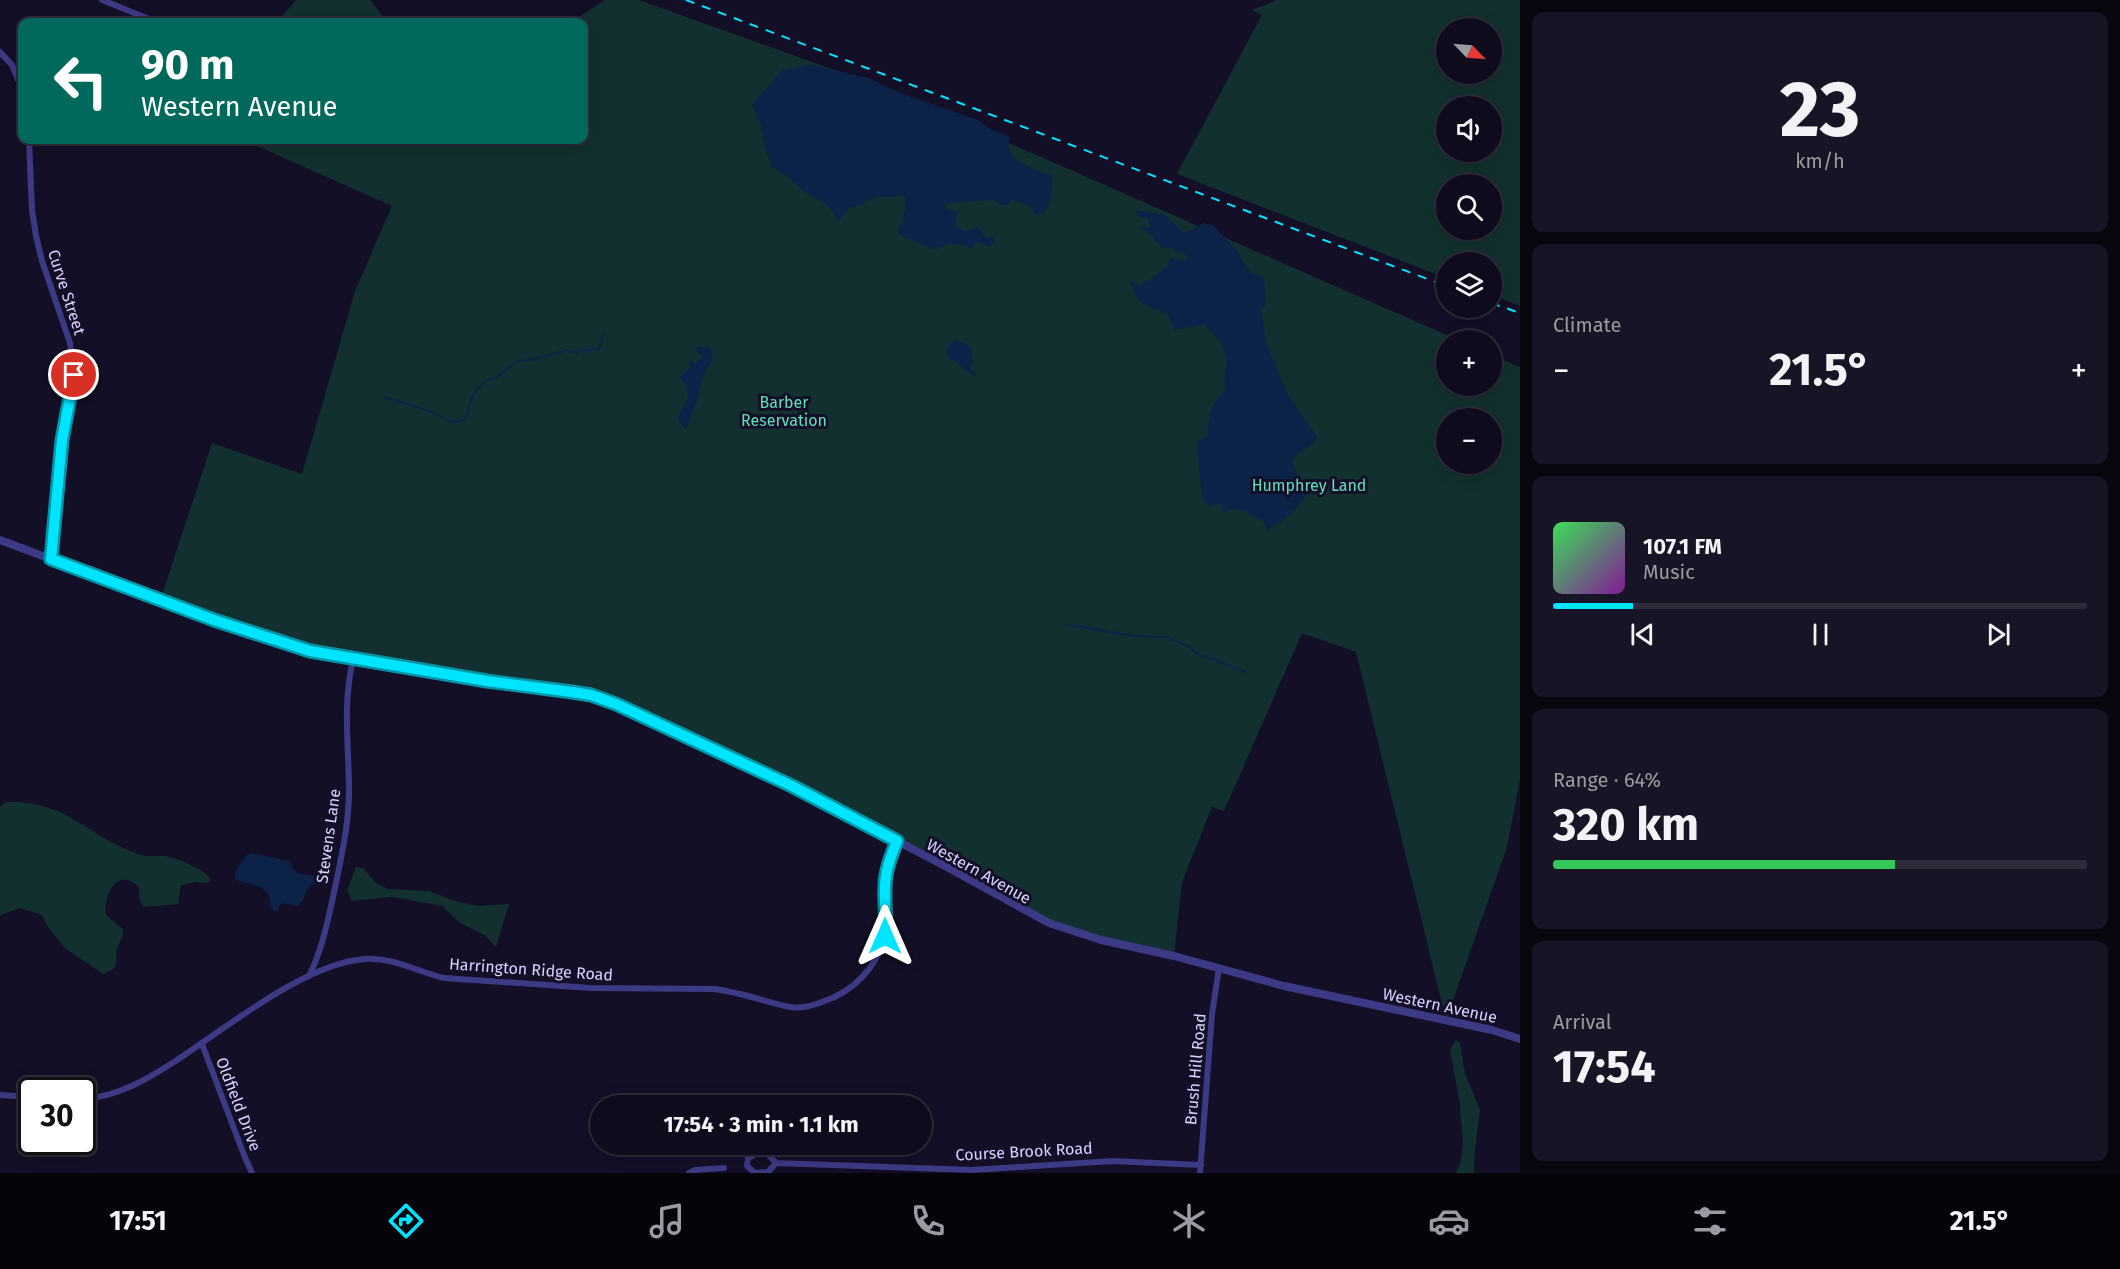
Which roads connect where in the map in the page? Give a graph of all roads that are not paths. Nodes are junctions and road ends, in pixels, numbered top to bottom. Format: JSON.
{"nodes":[{"id":1,"x":102,"y":0,"type":"edge"},
{"id":2,"x":147,"y":18,"type":"edge"},
{"id":3,"x":0,"y":52,"type":"edge"},
{"id":4,"x":18,"y":79,"type":"edge"},
{"id":5,"x":29,"y":144,"type":"edge"},
{"id":6,"x":0,"y":540,"type":"edge"},
{"id":7,"x":51,"y":559,"type":"junction"},
{"id":8,"x":352,"y":660,"type":"junction"},
{"id":9,"x":897,"y":841,"type":"junction"},
{"id":10,"x":1219,"y":968,"type":"junction"},
{"id":11,"x":309,"y":976,"type":"junction"},
{"id":12,"x":1520,"y":1039,"type":"edge"},
{"id":13,"x":202,"y":1044,"type":"junction"},
{"id":14,"x":0,"y":1095,"type":"edge"},
{"id":15,"x":18,"y":1096,"type":"edge"},
{"id":16,"x":96,"y":1097,"type":"edge"},
{"id":17,"x":776,"y":1163,"type":"junction"},
{"id":18,"x":1201,"y":1165,"type":"junction"},
{"id":19,"x":724,"y":1168,"type":"dead end"},
{"id":20,"x":252,"y":1173,"type":"edge"},
{"id":21,"x":689,"y":1173,"type":"edge"},
{"id":22,"x":1200,"y":1173,"type":"edge"}],
"edges":[{"from":1,"to":2,"type":"street"},
{"from":3,"to":4,"type":"street"},
{"from":5,"to":7,"type":"street","name":"Curve Street"},
{"from":6,"to":7,"type":"street","name":"Western Avenue"},
{"from":7,"to":8,"type":"street","name":"Western Avenue"},
{"from":8,"to":9,"type":"street","name":"Western Avenue"},
{"from":8,"to":11,"type":"street","name":"Stevens Lane"},
{"from":9,"to":10,"type":"street","name":"Western Avenue"},
{"from":9,"to":11,"type":"street","name":"Harrington Ridge Road"},
{"from":10,"to":12,"type":"street","name":"Western Avenue"},
{"from":10,"to":18,"type":"street","name":"Brush Hill Road"},
{"from":11,"to":13,"type":"street","name":"Harrington Ridge Road"},
{"from":13,"to":16,"type":"street","name":"Harrington Ridge Road"},
{"from":13,"to":20,"type":"street","name":"Oldfield Drive"},
{"from":14,"to":15,"type":"street"},
{"from":17,"to":17,"type":"street","name":"Course Brook Road"},
{"from":17,"to":18,"type":"street","name":"Course Brook Road"},
{"from":18,"to":22,"type":"street","name":"Brush Hill Road"},
{"from":19,"to":21,"type":"street"}]}
